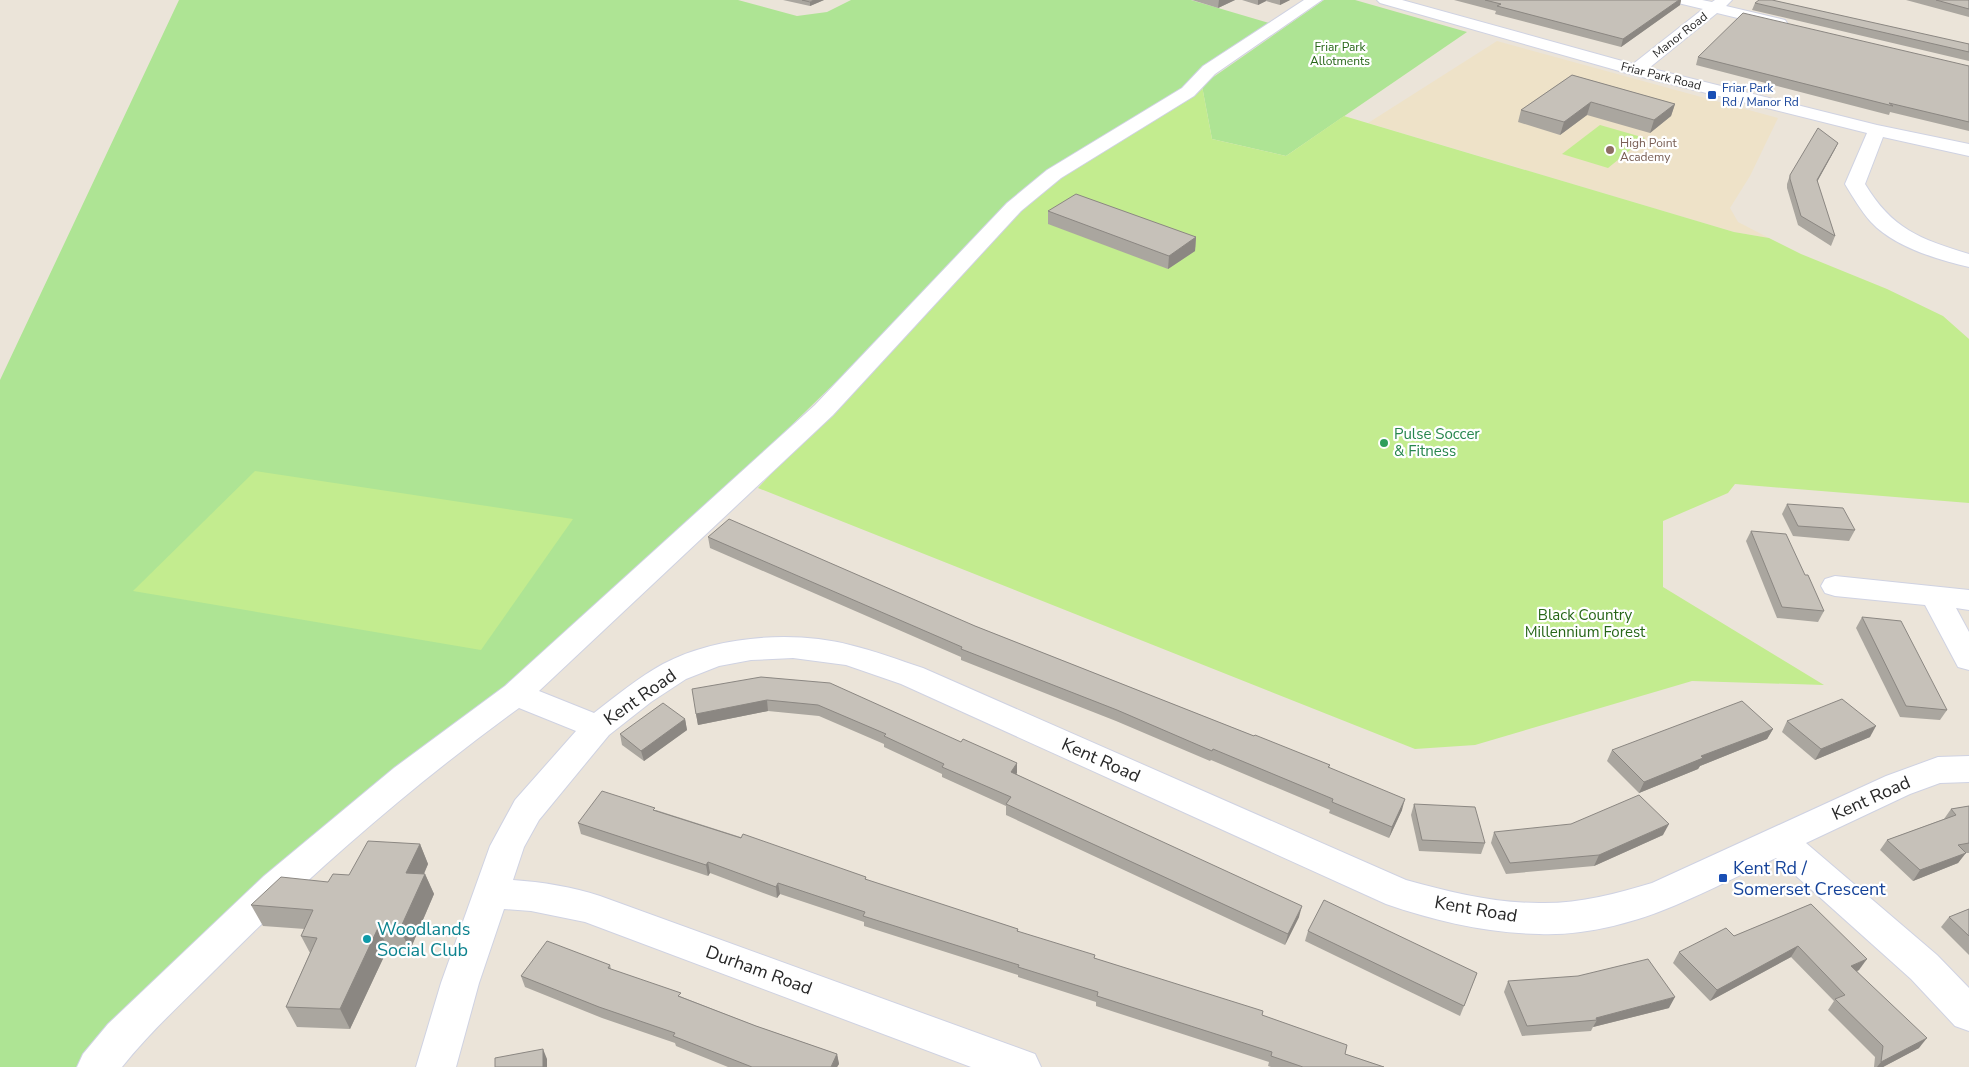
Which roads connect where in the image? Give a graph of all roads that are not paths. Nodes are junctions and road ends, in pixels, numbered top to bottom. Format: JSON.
{"nodes":[{"id":1,"x":1314,"y":0,"type":"edge"},
{"id":2,"x":1385,"y":0,"type":"edge"},
{"id":3,"x":1683,"y":0,"type":"edge"},
{"id":4,"x":1720,"y":4,"type":"edge"},
{"id":5,"x":1791,"y":26,"type":"edge"},
{"id":6,"x":1636,"y":70,"type":"junction"},
{"id":7,"x":1877,"y":130,"type":"junction"},
{"id":8,"x":1969,"y":150,"type":"edge"},
{"id":9,"x":1969,"y":261,"type":"edge"},
{"id":10,"x":1835,"y":586,"type":"dead end"},
{"id":11,"x":1935,"y":597,"type":"junction"},
{"id":12,"x":1969,"y":600,"type":"edge"},
{"id":13,"x":1969,"y":659,"type":"edge"},
{"id":14,"x":516,"y":694,"type":"junction"},
{"id":15,"x":598,"y":726,"type":"junction"},
{"id":16,"x":1969,"y":769,"type":"edge"},
{"id":17,"x":1780,"y":841,"type":"junction"},
{"id":18,"x":492,"y":893,"type":"junction"},
{"id":19,"x":1969,"y":1014,"type":"edge"},
{"id":20,"x":974,"y":1059,"type":"edge"},
{"id":21,"x":97,"y":1067,"type":"edge"},
{"id":22,"x":436,"y":1067,"type":"edge"},
{"id":23,"x":1021,"y":1067,"type":"edge"}],
"edges":[{"from":1,"to":14,"type":"street"},
{"from":2,"to":6,"type":"street","name":"Friar Park Road"},
{"from":3,"to":4,"type":"street"},
{"from":4,"to":5,"type":"street"},
{"from":4,"to":6,"type":"street","name":"Manor Road"},
{"from":6,"to":7,"type":"street","name":"Friar Park Road"},
{"from":7,"to":8,"type":"street","name":"Friar Park Road"},
{"from":7,"to":9,"type":"street"},
{"from":10,"to":11,"type":"street"},
{"from":11,"to":12,"type":"street"},
{"from":11,"to":13,"type":"street"},
{"from":14,"to":15,"type":"street"},
{"from":14,"to":21,"type":"street"},
{"from":15,"to":17,"type":"street","name":"Kent Road"},
{"from":15,"to":18,"type":"street","name":"Kent Road"},
{"from":16,"to":17,"type":"street","name":"Kent Road"},
{"from":17,"to":19,"type":"street"},
{"from":18,"to":20,"type":"street","name":"Durham Road"},
{"from":18,"to":22,"type":"street","name":"Kent Road"},
{"from":20,"to":23,"type":"street","name":"Durham Road"}]}
